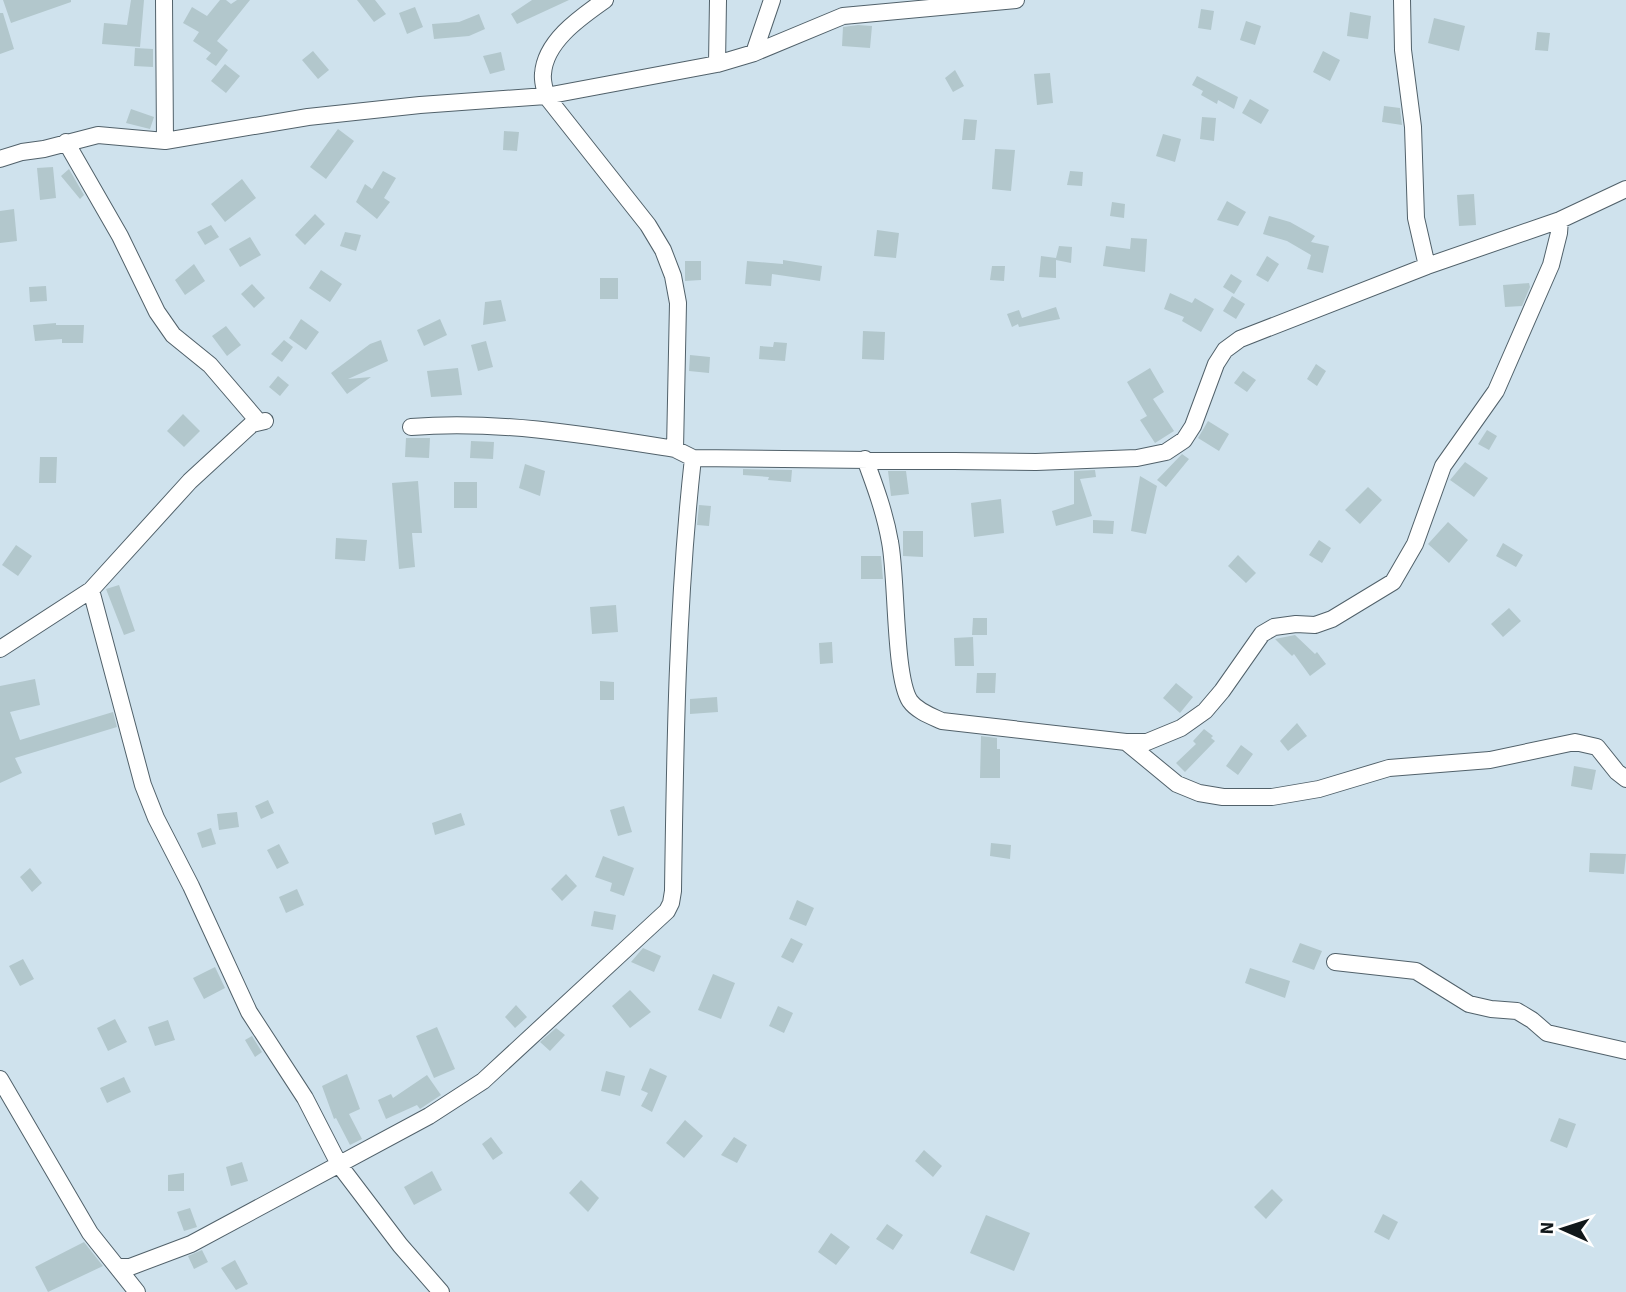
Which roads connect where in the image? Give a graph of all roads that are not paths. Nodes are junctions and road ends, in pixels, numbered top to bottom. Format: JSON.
{"nodes":[{"id":1,"x":164,"y":0,"type":"edge"},
{"id":2,"x":605,"y":0,"type":"edge"},
{"id":3,"x":718,"y":0,"type":"edge"},
{"id":4,"x":772,"y":0,"type":"edge"},
{"id":5,"x":1016,"y":0,"type":"edge"},
{"id":6,"x":1402,"y":0,"type":"edge"},
{"id":7,"x":754,"y":53,"type":"junction"},
{"id":8,"x":718,"y":65,"type":"junction"},
{"id":9,"x":546,"y":96,"type":"junction"},
{"id":10,"x":165,"y":141,"type":"junction"},
{"id":11,"x":66,"y":142,"type":"junction"},
{"id":12,"x":0,"y":159,"type":"edge"},
{"id":13,"x":1626,"y":189,"type":"edge"},
{"id":14,"x":1560,"y":220,"type":"junction"},
{"id":15,"x":1427,"y":266,"type":"junction"},
{"id":16,"x":411,"y":427,"type":"dead end"},
{"id":17,"x":675,"y":449,"type":"junction"},
{"id":18,"x":693,"y":458,"type":"junction"},
{"id":19,"x":865,"y":459,"type":"junction"},
{"id":20,"x":91,"y":590,"type":"junction"},
{"id":21,"x":0,"y":649,"type":"edge"},
{"id":22,"x":1126,"y":742,"type":"junction"},
{"id":23,"x":1626,"y":779,"type":"edge"},
{"id":24,"x":1335,"y":962,"type":"dead end"},
{"id":25,"x":1626,"y":1051,"type":"edge"},
{"id":26,"x":0,"y":1079,"type":"edge"},
{"id":27,"x":340,"y":1166,"type":"junction"},
{"id":28,"x":119,"y":1267,"type":"junction"},
{"id":29,"x":137,"y":1292,"type":"edge"},
{"id":30,"x":441,"y":1292,"type":"edge"}],
"edges":[{"from":1,"to":10,"type":"street"},
{"from":2,"to":9,"type":"street"},
{"from":3,"to":8,"type":"street"},
{"from":4,"to":7,"type":"street"},
{"from":5,"to":7,"type":"street"},
{"from":6,"to":15,"type":"street"},
{"from":7,"to":8,"type":"street"},
{"from":8,"to":9,"type":"street"},
{"from":9,"to":10,"type":"street"},
{"from":9,"to":17,"type":"street"},
{"from":10,"to":11,"type":"street"},
{"from":11,"to":12,"type":"street"},
{"from":11,"to":20,"type":"street"},
{"from":13,"to":14,"type":"street"},
{"from":14,"to":15,"type":"street"},
{"from":14,"to":22,"type":"street"},
{"from":15,"to":19,"type":"street"},
{"from":16,"to":17,"type":"street"},
{"from":17,"to":18,"type":"street"},
{"from":18,"to":19,"type":"street"},
{"from":18,"to":27,"type":"street"},
{"from":19,"to":22,"type":"street"},
{"from":20,"to":21,"type":"street"},
{"from":20,"to":27,"type":"street"},
{"from":22,"to":23,"type":"street"},
{"from":24,"to":25,"type":"street"},
{"from":26,"to":28,"type":"street"},
{"from":27,"to":28,"type":"street"},
{"from":27,"to":30,"type":"street"},
{"from":28,"to":29,"type":"street"}]}
